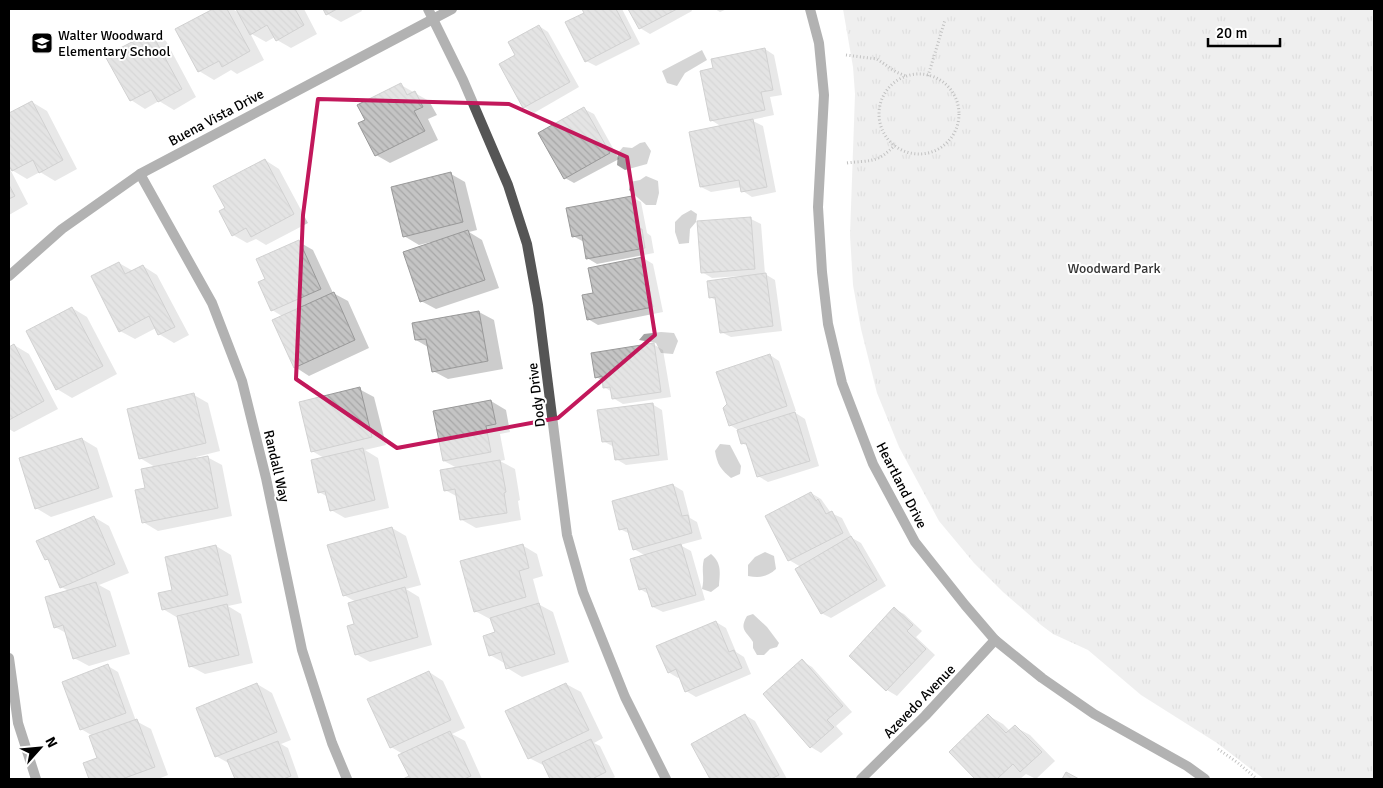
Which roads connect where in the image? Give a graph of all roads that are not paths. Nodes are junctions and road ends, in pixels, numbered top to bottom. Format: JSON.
{"nodes":[{"id":1,"x":428,"y":9,"type":"edge"},
{"id":2,"x":452,"y":9,"type":"edge"},
{"id":3,"x":810,"y":9,"type":"edge"},
{"id":4,"x":433,"y":19,"type":"junction"},
{"id":5,"x":140,"y":174,"type":"junction"},
{"id":6,"x":9,"y":276,"type":"edge"},
{"id":7,"x":995,"y":640,"type":"junction"},
{"id":8,"x":9,"y":658,"type":"edge"},
{"id":9,"x":36,"y":779,"type":"edge"},
{"id":10,"x":347,"y":779,"type":"edge"},
{"id":11,"x":666,"y":779,"type":"edge"},
{"id":12,"x":860,"y":779,"type":"edge"},
{"id":13,"x":1205,"y":779,"type":"edge"}],
"edges":[{"from":1,"to":4,"type":"street","name":"Dody Drive"},
{"from":2,"to":4,"type":"street","name":"Buena Vista Drive"},
{"from":3,"to":7,"type":"street","name":"Heartland Drive"},
{"from":4,"to":5,"type":"street","name":"Buena Vista Drive"},
{"from":4,"to":11,"type":"street","name":"Dody Drive"},
{"from":5,"to":6,"type":"street","name":"Buena Vista Drive"},
{"from":5,"to":10,"type":"street","name":"Randall Way"},
{"from":7,"to":12,"type":"street","name":"Azevedo Avenue"},
{"from":7,"to":13,"type":"street","name":"Heartland Drive"},
{"from":8,"to":9,"type":"street"}]}
